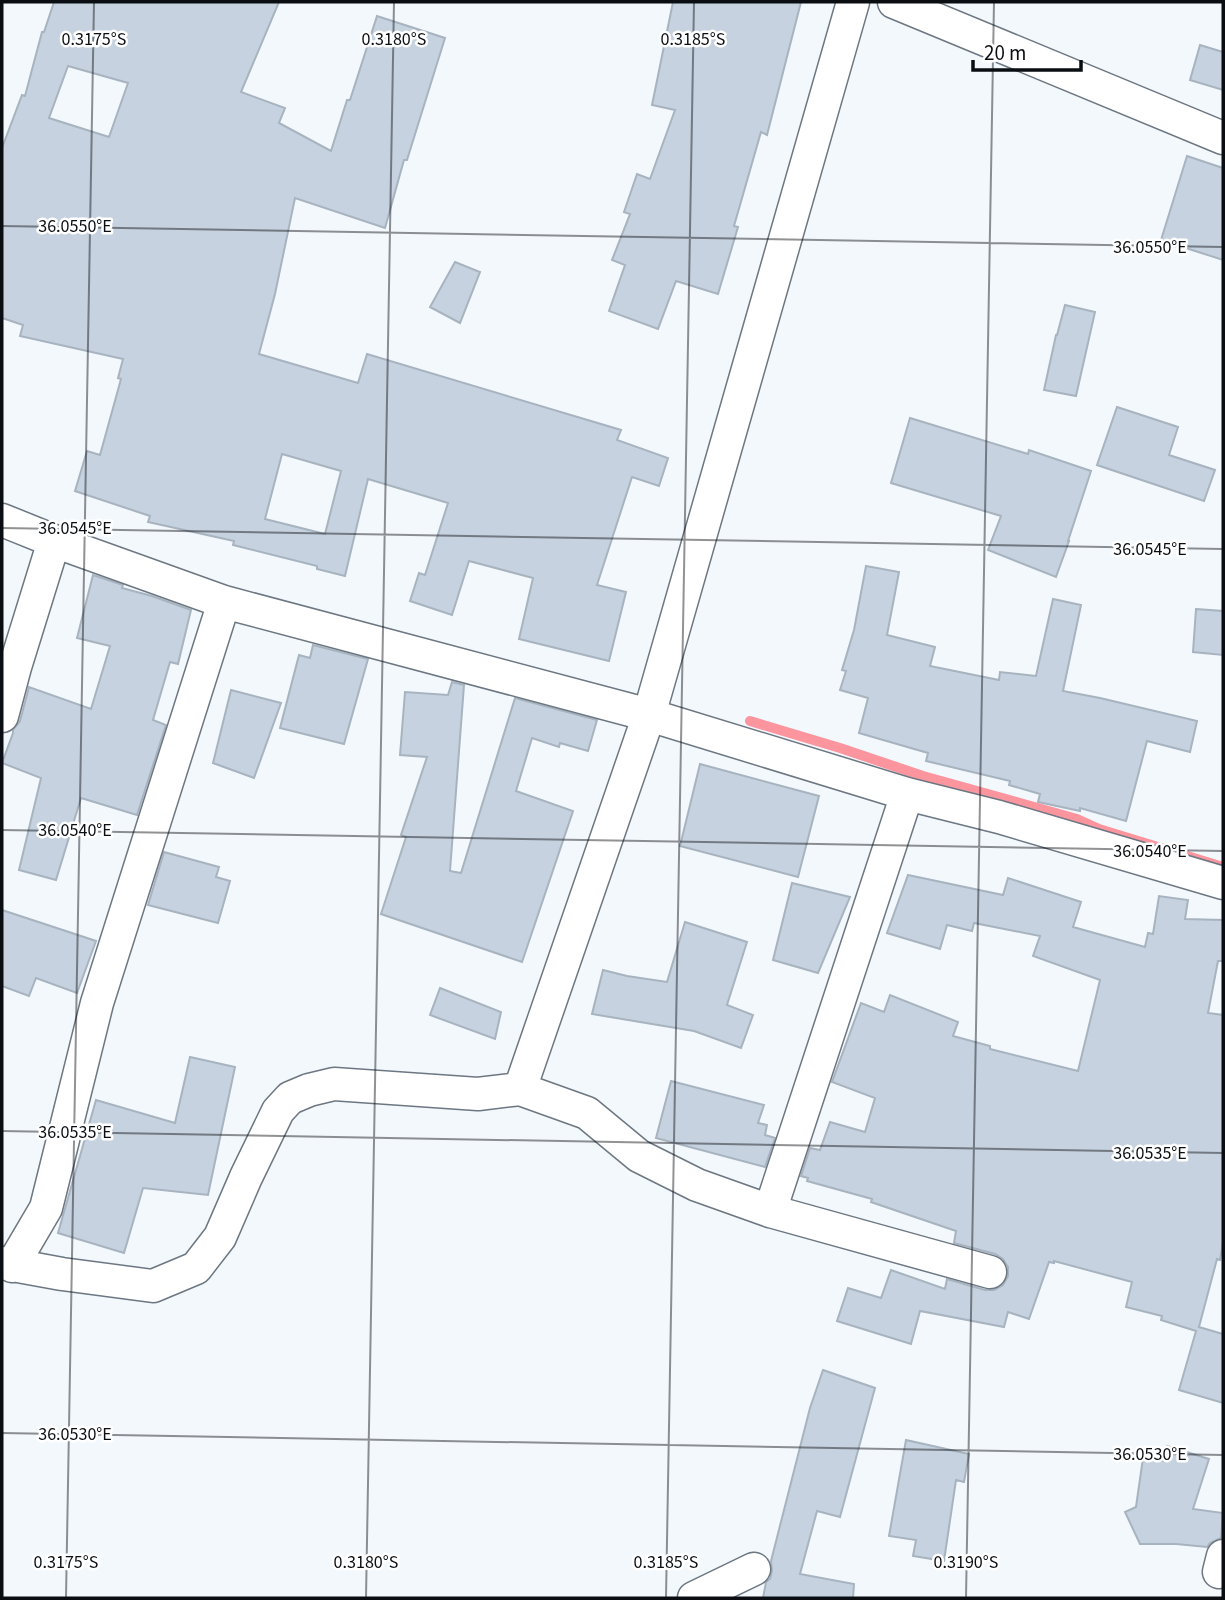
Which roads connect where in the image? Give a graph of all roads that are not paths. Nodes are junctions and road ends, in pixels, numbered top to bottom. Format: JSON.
{"nodes":[{"id":1,"x":853,"y":2,"type":"edge"},
{"id":2,"x":894,"y":2,"type":"edge"},
{"id":3,"x":1223,"y":138,"type":"edge"},
{"id":4,"x":2,"y":520,"type":"edge"},
{"id":5,"x":54,"y":541,"type":"junction"},
{"id":6,"x":225,"y":602,"type":"junction"},
{"id":7,"x":649,"y":715,"type":"junction"},
{"id":8,"x":2,"y":716,"type":"edge"},
{"id":9,"x":907,"y":794,"type":"junction"},
{"id":10,"x":1223,"y":883,"type":"edge"},
{"id":11,"x":520,"y":1088,"type":"junction"},
{"id":12,"x":770,"y":1211,"type":"junction"},
{"id":13,"x":7,"y":1264,"type":"edge"},
{"id":14,"x":990,"y":1272,"type":"dead end"},
{"id":15,"x":754,"y":1569,"type":"dead end"},
{"id":16,"x":694,"y":1598,"type":"edge"}],
"edges":[{"from":1,"to":7,"type":"street"},
{"from":2,"to":3,"type":"street"},
{"from":4,"to":5,"type":"street"},
{"from":5,"to":6,"type":"street"},
{"from":5,"to":8,"type":"street"},
{"from":6,"to":7,"type":"street"},
{"from":6,"to":13,"type":"street"},
{"from":7,"to":9,"type":"street"},
{"from":7,"to":11,"type":"street"},
{"from":9,"to":10,"type":"street"},
{"from":9,"to":12,"type":"street"},
{"from":11,"to":12,"type":"street"},
{"from":11,"to":13,"type":"street"},
{"from":12,"to":14,"type":"street"},
{"from":15,"to":16,"type":"street"}]}
